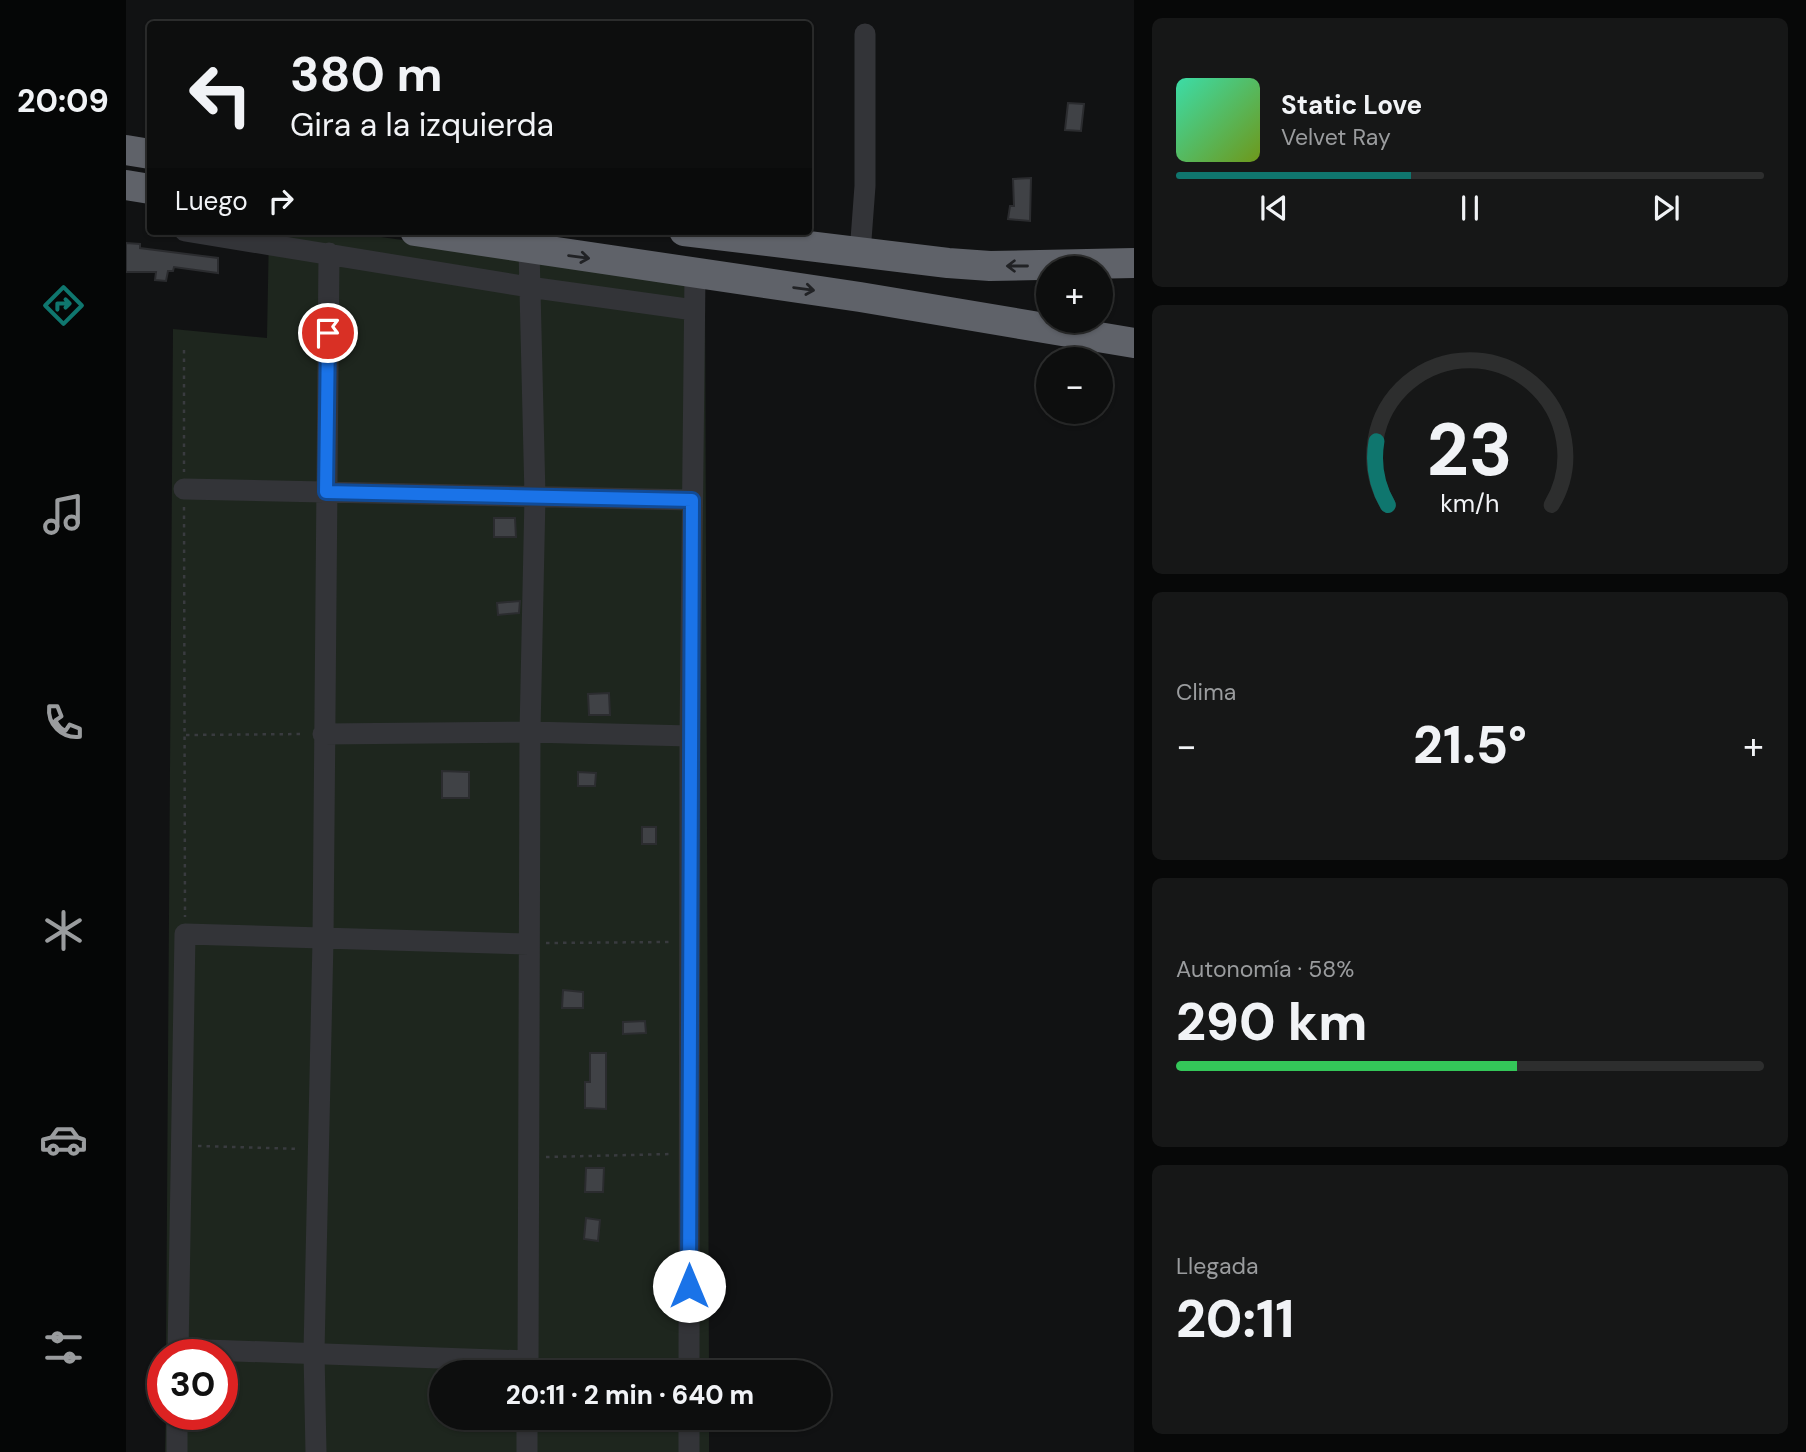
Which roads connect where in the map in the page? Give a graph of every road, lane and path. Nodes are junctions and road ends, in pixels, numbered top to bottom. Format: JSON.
{"nodes":[{"id":1,"x":865,"y":34,"type":"dead end"},
{"id":2,"x":126,"y":150,"type":"edge"},
{"id":3,"x":147,"y":154,"type":"edge"},
{"id":4,"x":126,"y":185,"type":"edge"},
{"id":5,"x":147,"y":188,"type":"edge"},
{"id":6,"x":212,"y":235,"type":"edge"},
{"id":7,"x":440,"y":235,"type":"edge"},
{"id":8,"x":716,"y":235,"type":"edge"},
{"id":9,"x":529,"y":249,"type":"junction"},
{"id":10,"x":329,"y":253,"type":"junction"},
{"id":11,"x":860,"y":253,"type":"junction"},
{"id":12,"x":1134,"y":263,"type":"edge"},
{"id":13,"x":695,"y":274,"type":"junction"},
{"id":14,"x":529,"y":287,"type":"junction"},
{"id":15,"x":694,"y":310,"type":"junction"},
{"id":16,"x":1134,"y":343,"type":"edge"},
{"id":17,"x":184,"y":351,"type":"dead end"},
{"id":18,"x":184,"y":489,"type":"junction"},
{"id":19,"x":326,"y":492,"type":"junction"},
{"id":20,"x":535,"y":496,"type":"junction"},
{"id":21,"x":692,"y":500,"type":"junction"},
{"id":22,"x":530,"y":732,"type":"junction"},
{"id":23,"x":323,"y":734,"type":"junction"},
{"id":24,"x":184,"y":735,"type":"junction"},
{"id":25,"x":690,"y":736,"type":"junction"},
{"id":26,"x":185,"y":934,"type":"junction"},
{"id":27,"x":323,"y":940,"type":"junction"},
{"id":28,"x":690,"y":942,"type":"junction"},
{"id":29,"x":528,"y":944,"type":"junction"},
{"id":30,"x":181,"y":1146,"type":"junction"},
{"id":31,"x":318,"y":1149,"type":"junction"},
{"id":32,"x":689,"y":1154,"type":"junction"},
{"id":33,"x":528,"y":1158,"type":"junction"},
{"id":34,"x":178,"y":1339,"type":"edge"},
{"id":35,"x":238,"y":1352,"type":"edge"},
{"id":36,"x":314,"y":1352,"type":"junction"},
{"id":37,"x":429,"y":1360,"type":"edge"},
{"id":38,"x":528,"y":1360,"type":"edge"},
{"id":39,"x":689,"y":1360,"type":"edge"},
{"id":40,"x":177,"y":1430,"type":"edge"},
{"id":41,"x":527,"y":1430,"type":"edge"},
{"id":42,"x":689,"y":1430,"type":"edge"},
{"id":43,"x":177,"y":1452,"type":"edge"},
{"id":44,"x":316,"y":1452,"type":"edge"},
{"id":45,"x":527,"y":1452,"type":"edge"},
{"id":46,"x":689,"y":1452,"type":"edge"}],
"edges":[{"from":1,"to":11,"type":"street"},
{"from":2,"to":3,"type":"highway"},
{"from":4,"to":5,"type":"highway"},
{"from":6,"to":10,"type":"street"},
{"from":7,"to":9,"type":"highway"},
{"from":8,"to":11,"type":"highway"},
{"from":9,"to":13,"type":"highway","one_way":true},
{"from":9,"to":14,"type":"street"},
{"from":10,"to":14,"type":"street"},
{"from":10,"to":19,"type":"street"},
{"from":12,"to":11,"type":"highway","one_way":true},
{"from":13,"to":15,"type":"street"},
{"from":13,"to":16,"type":"highway","one_way":true},
{"from":14,"to":15,"type":"street"},
{"from":14,"to":20,"type":"street"},
{"from":15,"to":21,"type":"street"},
{"from":17,"to":18,"type":"path"},
{"from":18,"to":19,"type":"street"},
{"from":18,"to":24,"type":"path"},
{"from":19,"to":20,"type":"street"},
{"from":19,"to":23,"type":"street"},
{"from":20,"to":21,"type":"street"},
{"from":20,"to":22,"type":"street"},
{"from":21,"to":25,"type":"street"},
{"from":22,"to":23,"type":"street"},
{"from":22,"to":25,"type":"street"},
{"from":22,"to":29,"type":"street"},
{"from":23,"to":24,"type":"path"},
{"from":23,"to":27,"type":"street"},
{"from":24,"to":26,"type":"path"},
{"from":25,"to":28,"type":"street"},
{"from":26,"to":27,"type":"street"},
{"from":26,"to":30,"type":"street"},
{"from":27,"to":29,"type":"street"},
{"from":27,"to":31,"type":"street"},
{"from":28,"to":29,"type":"path"},
{"from":28,"to":32,"type":"street"},
{"from":29,"to":33,"type":"street"},
{"from":30,"to":31,"type":"path"},
{"from":30,"to":34,"type":"street"},
{"from":31,"to":36,"type":"street"},
{"from":32,"to":33,"type":"path"},
{"from":32,"to":39,"type":"street"},
{"from":33,"to":38,"type":"street"},
{"from":35,"to":36,"type":"street"},
{"from":36,"to":37,"type":"street"},
{"from":36,"to":44,"type":"street"},
{"from":40,"to":43,"type":"street"},
{"from":41,"to":45,"type":"street"},
{"from":42,"to":46,"type":"street"}]}
